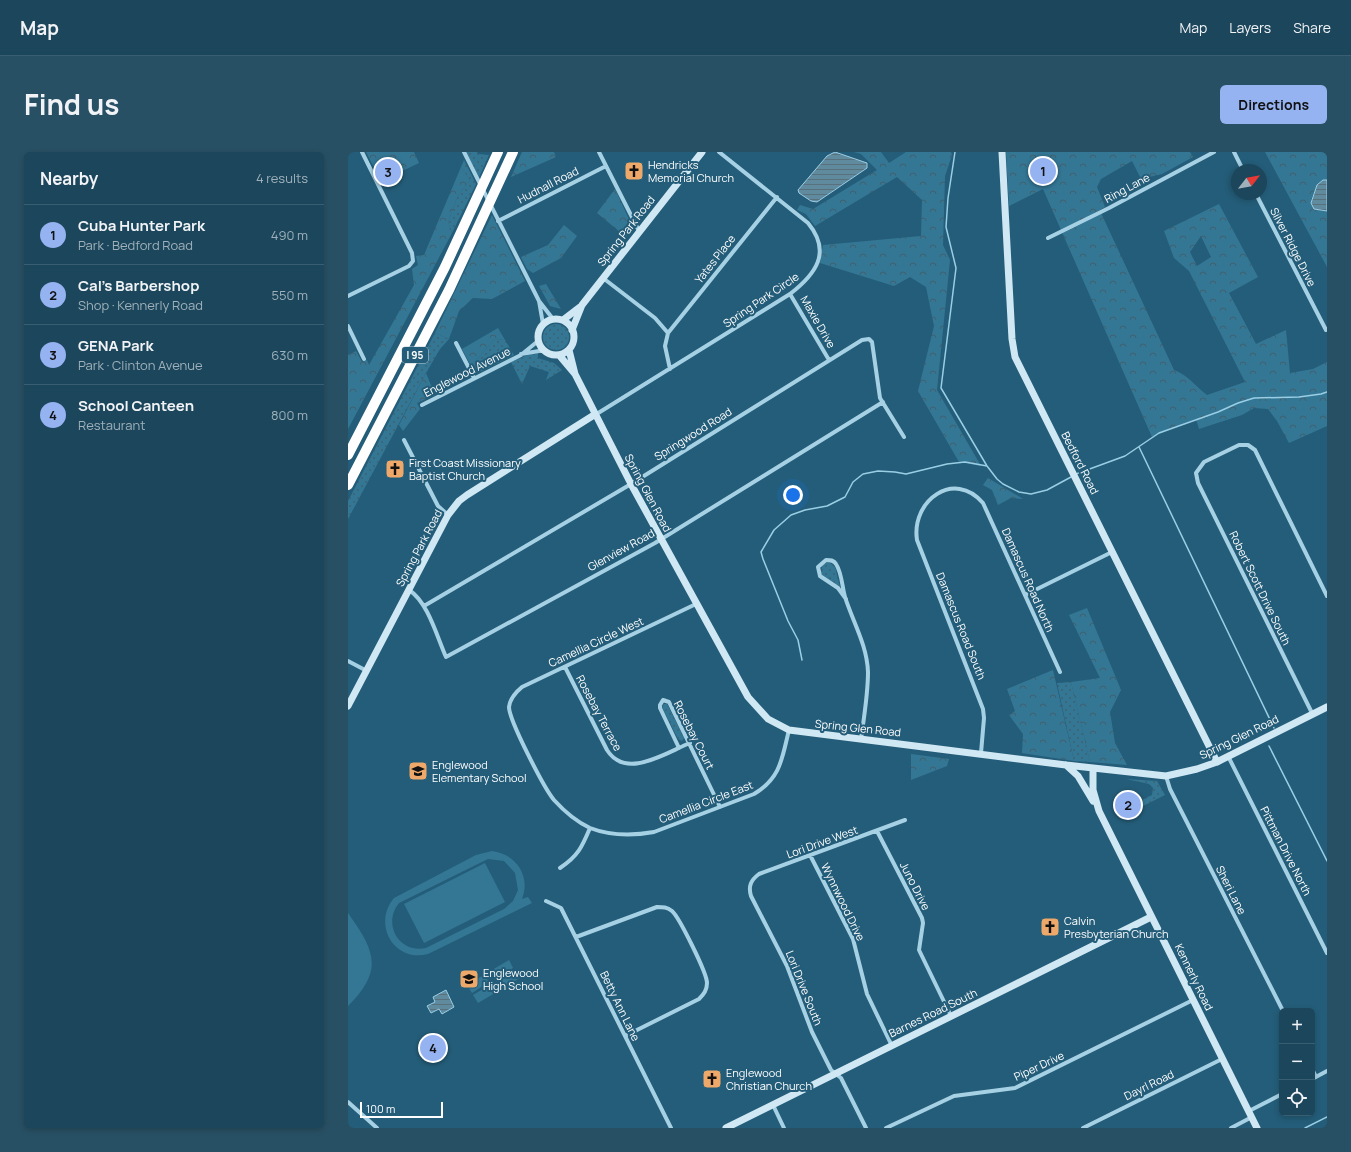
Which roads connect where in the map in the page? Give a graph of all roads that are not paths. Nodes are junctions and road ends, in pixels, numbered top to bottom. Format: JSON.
{"nodes":[{"id":1,"x":362,"y":152,"type":"edge"},
{"id":2,"x":464,"y":152,"type":"edge"},
{"id":3,"x":498,"y":152,"type":"edge"},
{"id":4,"x":513,"y":152,"type":"edge"},
{"id":5,"x":599,"y":152,"type":"edge"},
{"id":6,"x":702,"y":152,"type":"edge"},
{"id":7,"x":719,"y":152,"type":"edge"},
{"id":8,"x":1002,"y":152,"type":"edge"},
{"id":9,"x":1214,"y":152,"type":"edge"},
{"id":10,"x":1234,"y":152,"type":"edge"},
{"id":11,"x":1240,"y":164,"type":"edge"},
{"id":12,"x":606,"y":166,"type":"junction"},
{"id":13,"x":777,"y":196,"type":"junction"},
{"id":14,"x":1259,"y":200,"type":"edge"},
{"id":15,"x":498,"y":221,"type":"junction"},
{"id":16,"x":639,"y":231,"type":"junction"},
{"id":17,"x":1048,"y":238,"type":"dead end"},
{"id":18,"x":603,"y":278,"type":"junction"},
{"id":19,"x":790,"y":294,"type":"junction"},
{"id":20,"x":348,"y":296,"type":"edge"},
{"id":21,"x":538,"y":301,"type":"junction"},
{"id":22,"x":582,"y":306,"type":"junction"},
{"id":23,"x":553,"y":319,"type":"junction"},
{"id":24,"x":563,"y":320,"type":"junction"},
{"id":25,"x":543,"y":324,"type":"junction"},
{"id":26,"x":348,"y":326,"type":"edge"},
{"id":27,"x":572,"y":330,"type":"junction"},
{"id":28,"x":1326,"y":330,"type":"edge"},
{"id":29,"x":668,"y":333,"type":"junction"},
{"id":30,"x":538,"y":340,"type":"junction"},
{"id":31,"x":456,"y":342,"type":"dead end"},
{"id":32,"x":569,"y":350,"type":"junction"},
{"id":33,"x":544,"y":352,"type":"junction"},
{"id":34,"x":521,"y":354,"type":"junction"},
{"id":35,"x":559,"y":355,"type":"junction"},
{"id":36,"x":364,"y":359,"type":"dead end"},
{"id":37,"x":829,"y":360,"type":"junction"},
{"id":38,"x":670,"y":369,"type":"junction"},
{"id":39,"x":575,"y":374,"type":"junction"},
{"id":40,"x":474,"y":378,"type":"junction"},
{"id":41,"x":883,"y":402,"type":"junction"},
{"id":42,"x":422,"y":405,"type":"dead end"},
{"id":43,"x":594,"y":415,"type":"junction"},
{"id":44,"x":904,"y":437,"type":"dead end"},
{"id":45,"x":404,"y":440,"type":"dead end"},
{"id":46,"x":348,"y":455,"type":"edge"},
{"id":47,"x":631,"y":484,"type":"junction"},
{"id":48,"x":348,"y":485,"type":"edge"},
{"id":49,"x":923,"y":507,"type":"joint"},
{"id":50,"x":448,"y":516,"type":"junction"},
{"id":51,"x":660,"y":539,"type":"junction"},
{"id":52,"x":1112,"y":552,"type":"junction"},
{"id":53,"x":409,"y":590,"type":"junction"},
{"id":54,"x":1025,"y":595,"type":"junction"},
{"id":55,"x":1327,"y":596,"type":"edge"},
{"id":56,"x":846,"y":598,"type":"junction"},
{"id":57,"x":696,"y":604,"type":"junction"},
{"id":58,"x":424,"y":606,"type":"junction"},
{"id":59,"x":348,"y":661,"type":"edge"},
{"id":60,"x":565,"y":667,"type":"junction"},
{"id":61,"x":367,"y":671,"type":"junction"},
{"id":62,"x":1060,"y":672,"type":"dead end"},
{"id":63,"x":348,"y":706,"type":"edge"},
{"id":64,"x":1327,"y":707,"type":"edge"},
{"id":65,"x":1312,"y":713,"type":"junction"},
{"id":66,"x":789,"y":730,"type":"junction"},
{"id":67,"x":861,"y":739,"type":"junction"},
{"id":68,"x":690,"y":743,"type":"junction"},
{"id":69,"x":679,"y":748,"type":"junction"},
{"id":70,"x":981,"y":754,"type":"junction"},
{"id":71,"x":1228,"y":756,"type":"junction"},
{"id":72,"x":1217,"y":762,"type":"junction"},
{"id":73,"x":1066,"y":765,"type":"junction"},
{"id":74,"x":1093,"y":768,"type":"junction"},
{"id":75,"x":1166,"y":776,"type":"junction"},
{"id":76,"x":720,"y":807,"type":"junction"},
{"id":77,"x":1098,"y":809,"type":"junction"},
{"id":78,"x":905,"y":820,"type":"dead end"},
{"id":79,"x":590,"y":828,"type":"junction"},
{"id":80,"x":877,"y":831,"type":"junction"},
{"id":81,"x":810,"y":856,"type":"junction"},
{"id":82,"x":560,"y":868,"type":"dead end"},
{"id":83,"x":750,"y":886,"type":"joint"},
{"id":84,"x":546,"y":901,"type":"dead end"},
{"id":85,"x":1151,"y":917,"type":"junction"},
{"id":86,"x":576,"y":937,"type":"junction"},
{"id":87,"x":1327,"y":953,"type":"edge"},
{"id":88,"x":1193,"y":1000,"type":"junction"},
{"id":89,"x":1281,"y":1008,"type":"edge"},
{"id":90,"x":951,"y":1016,"type":"junction"},
{"id":91,"x":624,"y":1036,"type":"junction"},
{"id":92,"x":892,"y":1046,"type":"junction"},
{"id":93,"x":1222,"y":1059,"type":"junction"},
{"id":94,"x":1327,"y":1071,"type":"edge"},
{"id":95,"x":835,"y":1074,"type":"junction"},
{"id":96,"x":1315,"y":1077,"type":"edge"},
{"id":97,"x":1279,"y":1096,"type":"edge"},
{"id":98,"x":348,"y":1102,"type":"edge"},
{"id":99,"x":773,"y":1105,"type":"junction"},
{"id":100,"x":1250,"y":1114,"type":"junction"},
{"id":101,"x":377,"y":1128,"type":"edge"},
{"id":102,"x":671,"y":1128,"type":"edge"},
{"id":103,"x":726,"y":1128,"type":"edge"},
{"id":104,"x":784,"y":1128,"type":"edge"},
{"id":105,"x":866,"y":1128,"type":"edge"},
{"id":106,"x":886,"y":1128,"type":"edge"},
{"id":107,"x":1083,"y":1128,"type":"edge"},
{"id":108,"x":1231,"y":1128,"type":"edge"},
{"id":109,"x":1257,"y":1128,"type":"edge"}],
"edges":[{"from":1,"to":20,"type":"street"},
{"from":2,"to":15,"type":"street"},
{"from":3,"to":46,"type":"highway","number":"I 95"},
{"from":4,"to":48,"type":"highway","number":"I 95"},
{"from":5,"to":12,"type":"street"},
{"from":6,"to":16,"type":"street","name":"Spring Park Road"},
{"from":7,"to":13,"type":"street","name":"Spring Park Circle"},
{"from":8,"to":52,"type":"street","name":"Bedford Road"},
{"from":9,"to":17,"type":"street","name":"Ring Lane"},
{"from":10,"to":11,"type":"street"},
{"from":12,"to":15,"type":"street","name":"Hudnall Road"},
{"from":12,"to":16,"type":"street"},
{"from":13,"to":19,"type":"street","name":"Spring Park Circle"},
{"from":13,"to":29,"type":"street","name":"Yates Place"},
{"from":14,"to":28,"type":"street","name":"Silver Ridge Drive"},
{"from":15,"to":21,"type":"street"},
{"from":16,"to":18,"type":"street","name":"Spring Park Road"},
{"from":18,"to":22,"type":"street","name":"Spring Park Road"},
{"from":18,"to":29,"type":"street"},
{"from":19,"to":37,"type":"street","name":"Maxie Drive"},
{"from":19,"to":38,"type":"street","name":"Spring Park Circle"},
{"from":21,"to":23,"type":"street"},
{"from":21,"to":25,"type":"street"},
{"from":22,"to":24,"type":"street","name":"Spring Park Road"},
{"from":22,"to":27,"type":"street","name":"Spring Park Road"},
{"from":23,"to":24,"type":"street"},
{"from":23,"to":25,"type":"street"},
{"from":24,"to":27,"type":"street"},
{"from":25,"to":30,"type":"street"},
{"from":26,"to":36,"type":"street"},
{"from":27,"to":32,"type":"street"},
{"from":29,"to":38,"type":"street"},
{"from":30,"to":33,"type":"street"},
{"from":30,"to":34,"type":"street","name":"Englewood Avenue"},
{"from":31,"to":40,"type":"street"},
{"from":32,"to":35,"type":"street"},
{"from":32,"to":39,"type":"street","name":"Spring Glen Road"},
{"from":33,"to":34,"type":"street","name":"Englewood Avenue"},
{"from":33,"to":35,"type":"street"},
{"from":34,"to":40,"type":"street","name":"Englewood Avenue"},
{"from":35,"to":39,"type":"street","name":"Spring Glen Road"},
{"from":37,"to":41,"type":"street","name":"Springwood Road"},
{"from":37,"to":47,"type":"street","name":"Springwood Road"},
{"from":38,"to":43,"type":"street","name":"Spring Park Circle"},
{"from":39,"to":43,"type":"street","name":"Spring Glen Road"},
{"from":40,"to":42,"type":"street","name":"Englewood Avenue"},
{"from":41,"to":44,"type":"street"},
{"from":41,"to":51,"type":"street","name":"Glenview Road"},
{"from":43,"to":47,"type":"street","name":"Spring Glen Road"},
{"from":43,"to":50,"type":"street","name":"Spring Park Road"},
{"from":45,"to":50,"type":"street"},
{"from":47,"to":51,"type":"street","name":"Spring Glen Road"},
{"from":47,"to":58,"type":"street","name":"Springwood Road"},
{"from":49,"to":54,"type":"street","name":"Damascus Road North"},
{"from":49,"to":70,"type":"street","name":"Damascus Road South"},
{"from":50,"to":53,"type":"street","name":"Spring Park Road"},
{"from":51,"to":57,"type":"street","name":"Spring Glen Road"},
{"from":51,"to":58,"type":"street","name":"Glenview Road"},
{"from":52,"to":54,"type":"street"},
{"from":52,"to":72,"type":"street","name":"Bedford Road"},
{"from":53,"to":58,"type":"street"},
{"from":53,"to":61,"type":"street","name":"Spring Park Road"},
{"from":54,"to":62,"type":"street","name":"Damascus Road North"},
{"from":55,"to":65,"type":"street","name":"Robert Scott Drive South"},
{"from":56,"to":56,"type":"street"},
{"from":56,"to":67,"type":"street"},
{"from":57,"to":60,"type":"street","name":"Camellia Circle West"},
{"from":57,"to":66,"type":"street","name":"Spring Glen Road"},
{"from":59,"to":61,"type":"street"},
{"from":60,"to":69,"type":"street","name":"Rosebay Terrace"},
{"from":60,"to":79,"type":"street","name":"Camellia Circle West"},
{"from":61,"to":63,"type":"street","name":"Spring Park Road"},
{"from":64,"to":65,"type":"street","name":"Spring Glen Road"},
{"from":65,"to":71,"type":"street","name":"Spring Glen Road"},
{"from":66,"to":67,"type":"street","name":"Spring Glen Road"},
{"from":66,"to":76,"type":"street","name":"Camellia Circle East"},
{"from":67,"to":70,"type":"street","name":"Spring Glen Road"},
{"from":68,"to":69,"type":"street","name":"Rosebay Terrace"},
{"from":68,"to":69,"type":"street","name":"Rosebay Court"},
{"from":68,"to":76,"type":"street","name":"Rosebay Court"},
{"from":70,"to":73,"type":"street","name":"Spring Glen Road"},
{"from":71,"to":72,"type":"street","name":"Spring Glen Road"},
{"from":71,"to":87,"type":"street","name":"Pittman Drive North"},
{"from":72,"to":75,"type":"street","name":"Spring Glen Road"},
{"from":73,"to":74,"type":"street","name":"Spring Glen Road"},
{"from":73,"to":77,"type":"street"},
{"from":74,"to":75,"type":"street","name":"Spring Glen Road"},
{"from":74,"to":77,"type":"street","name":"Kennerly Road"},
{"from":75,"to":89,"type":"street","name":"Sheri Lane"},
{"from":76,"to":79,"type":"street","name":"Camellia Circle East"},
{"from":77,"to":85,"type":"street","name":"Kennerly Road"},
{"from":78,"to":80,"type":"street","name":"Lori Drive West"},
{"from":79,"to":82,"type":"street"},
{"from":80,"to":81,"type":"street","name":"Lori Drive West"},
{"from":80,"to":90,"type":"street","name":"Juno Drive"},
{"from":81,"to":83,"type":"street","name":"Lori Drive West"},
{"from":81,"to":92,"type":"street","name":"Wynnwood Drive"},
{"from":83,"to":95,"type":"street","name":"Lori Drive South"},
{"from":84,"to":86,"type":"street","name":"Betty Ann Lane"},
{"from":85,"to":88,"type":"street","name":"Kennerly Road"},
{"from":85,"to":90,"type":"street","name":"Barnes Road South"},
{"from":86,"to":91,"type":"street","name":"Betty Ann Lane"},
{"from":86,"to":91,"type":"street"},
{"from":88,"to":93,"type":"street","name":"Kennerly Road"},
{"from":88,"to":106,"type":"street","name":"Piper Drive"},
{"from":90,"to":92,"type":"street","name":"Barnes Road South"},
{"from":91,"to":102,"type":"street","name":"Betty Ann Lane"},
{"from":92,"to":95,"type":"street","name":"Barnes Road South"},
{"from":93,"to":100,"type":"street","name":"Kennerly Road"},
{"from":93,"to":107,"type":"street","name":"Dayrl Road"},
{"from":94,"to":96,"type":"street"},
{"from":95,"to":99,"type":"street","name":"Barnes Road South"},
{"from":95,"to":105,"type":"street","name":"Lori Drive South"},
{"from":97,"to":100,"type":"street"},
{"from":98,"to":101,"type":"street"},
{"from":99,"to":103,"type":"street","name":"Barnes Road South"},
{"from":99,"to":104,"type":"street"},
{"from":100,"to":108,"type":"street"},
{"from":100,"to":109,"type":"street","name":"Kennerly Road"}]}
